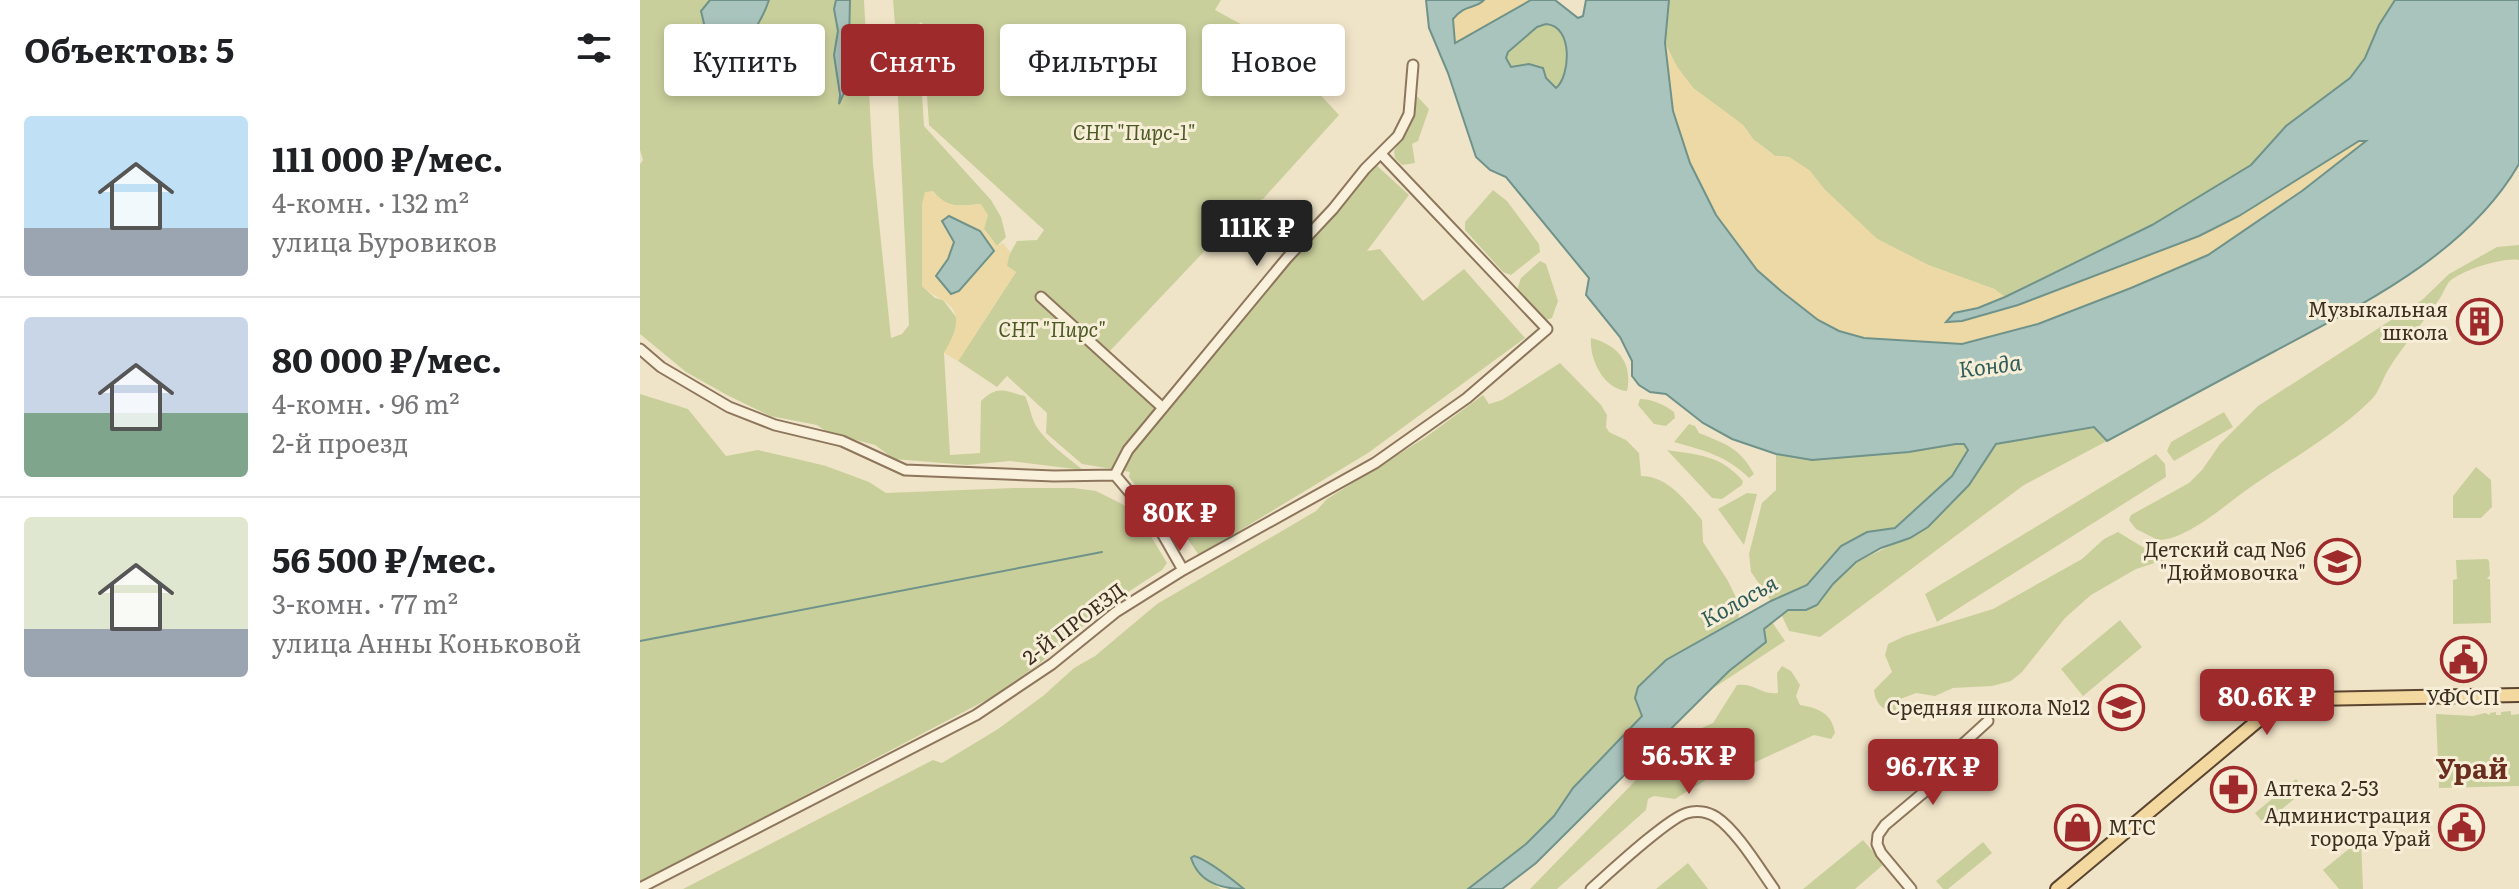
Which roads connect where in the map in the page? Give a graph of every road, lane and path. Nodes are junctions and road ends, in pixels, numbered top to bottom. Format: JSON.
{"nodes":[{"id":1,"x":1413,"y":65,"type":"dead end"},
{"id":2,"x":1381,"y":154,"type":"junction"},
{"id":3,"x":1041,"y":297,"type":"dead end"},
{"id":4,"x":640,"y":349,"type":"edge"},
{"id":5,"x":1163,"y":408,"type":"junction"},
{"id":6,"x":1115,"y":475,"type":"junction"},
{"id":7,"x":1183,"y":570,"type":"junction"},
{"id":8,"x":2519,"y":695,"type":"edge"},
{"id":9,"x":1988,"y":721,"type":"dead end"},
{"id":10,"x":640,"y":888,"type":"edge"},
{"id":11,"x":1591,"y":889,"type":"edge"},
{"id":12,"x":1774,"y":889,"type":"edge"},
{"id":13,"x":1911,"y":889,"type":"edge"},
{"id":14,"x":2057,"y":889,"type":"edge"}],
"edges":[{"from":1,"to":2,"type":"street"},
{"from":2,"to":5,"type":"street"},
{"from":2,"to":7,"type":"street","name":"2-Й ПРОЕЗД"},
{"from":3,"to":5,"type":"street"},
{"from":4,"to":6,"type":"street"},
{"from":5,"to":6,"type":"street"},
{"from":6,"to":7,"type":"street"},
{"from":7,"to":10,"type":"street","name":"2-Й ПРОЕЗД"},
{"from":8,"to":14,"type":"main road"},
{"from":9,"to":13,"type":"street"},
{"from":11,"to":12,"type":"street"}]}
